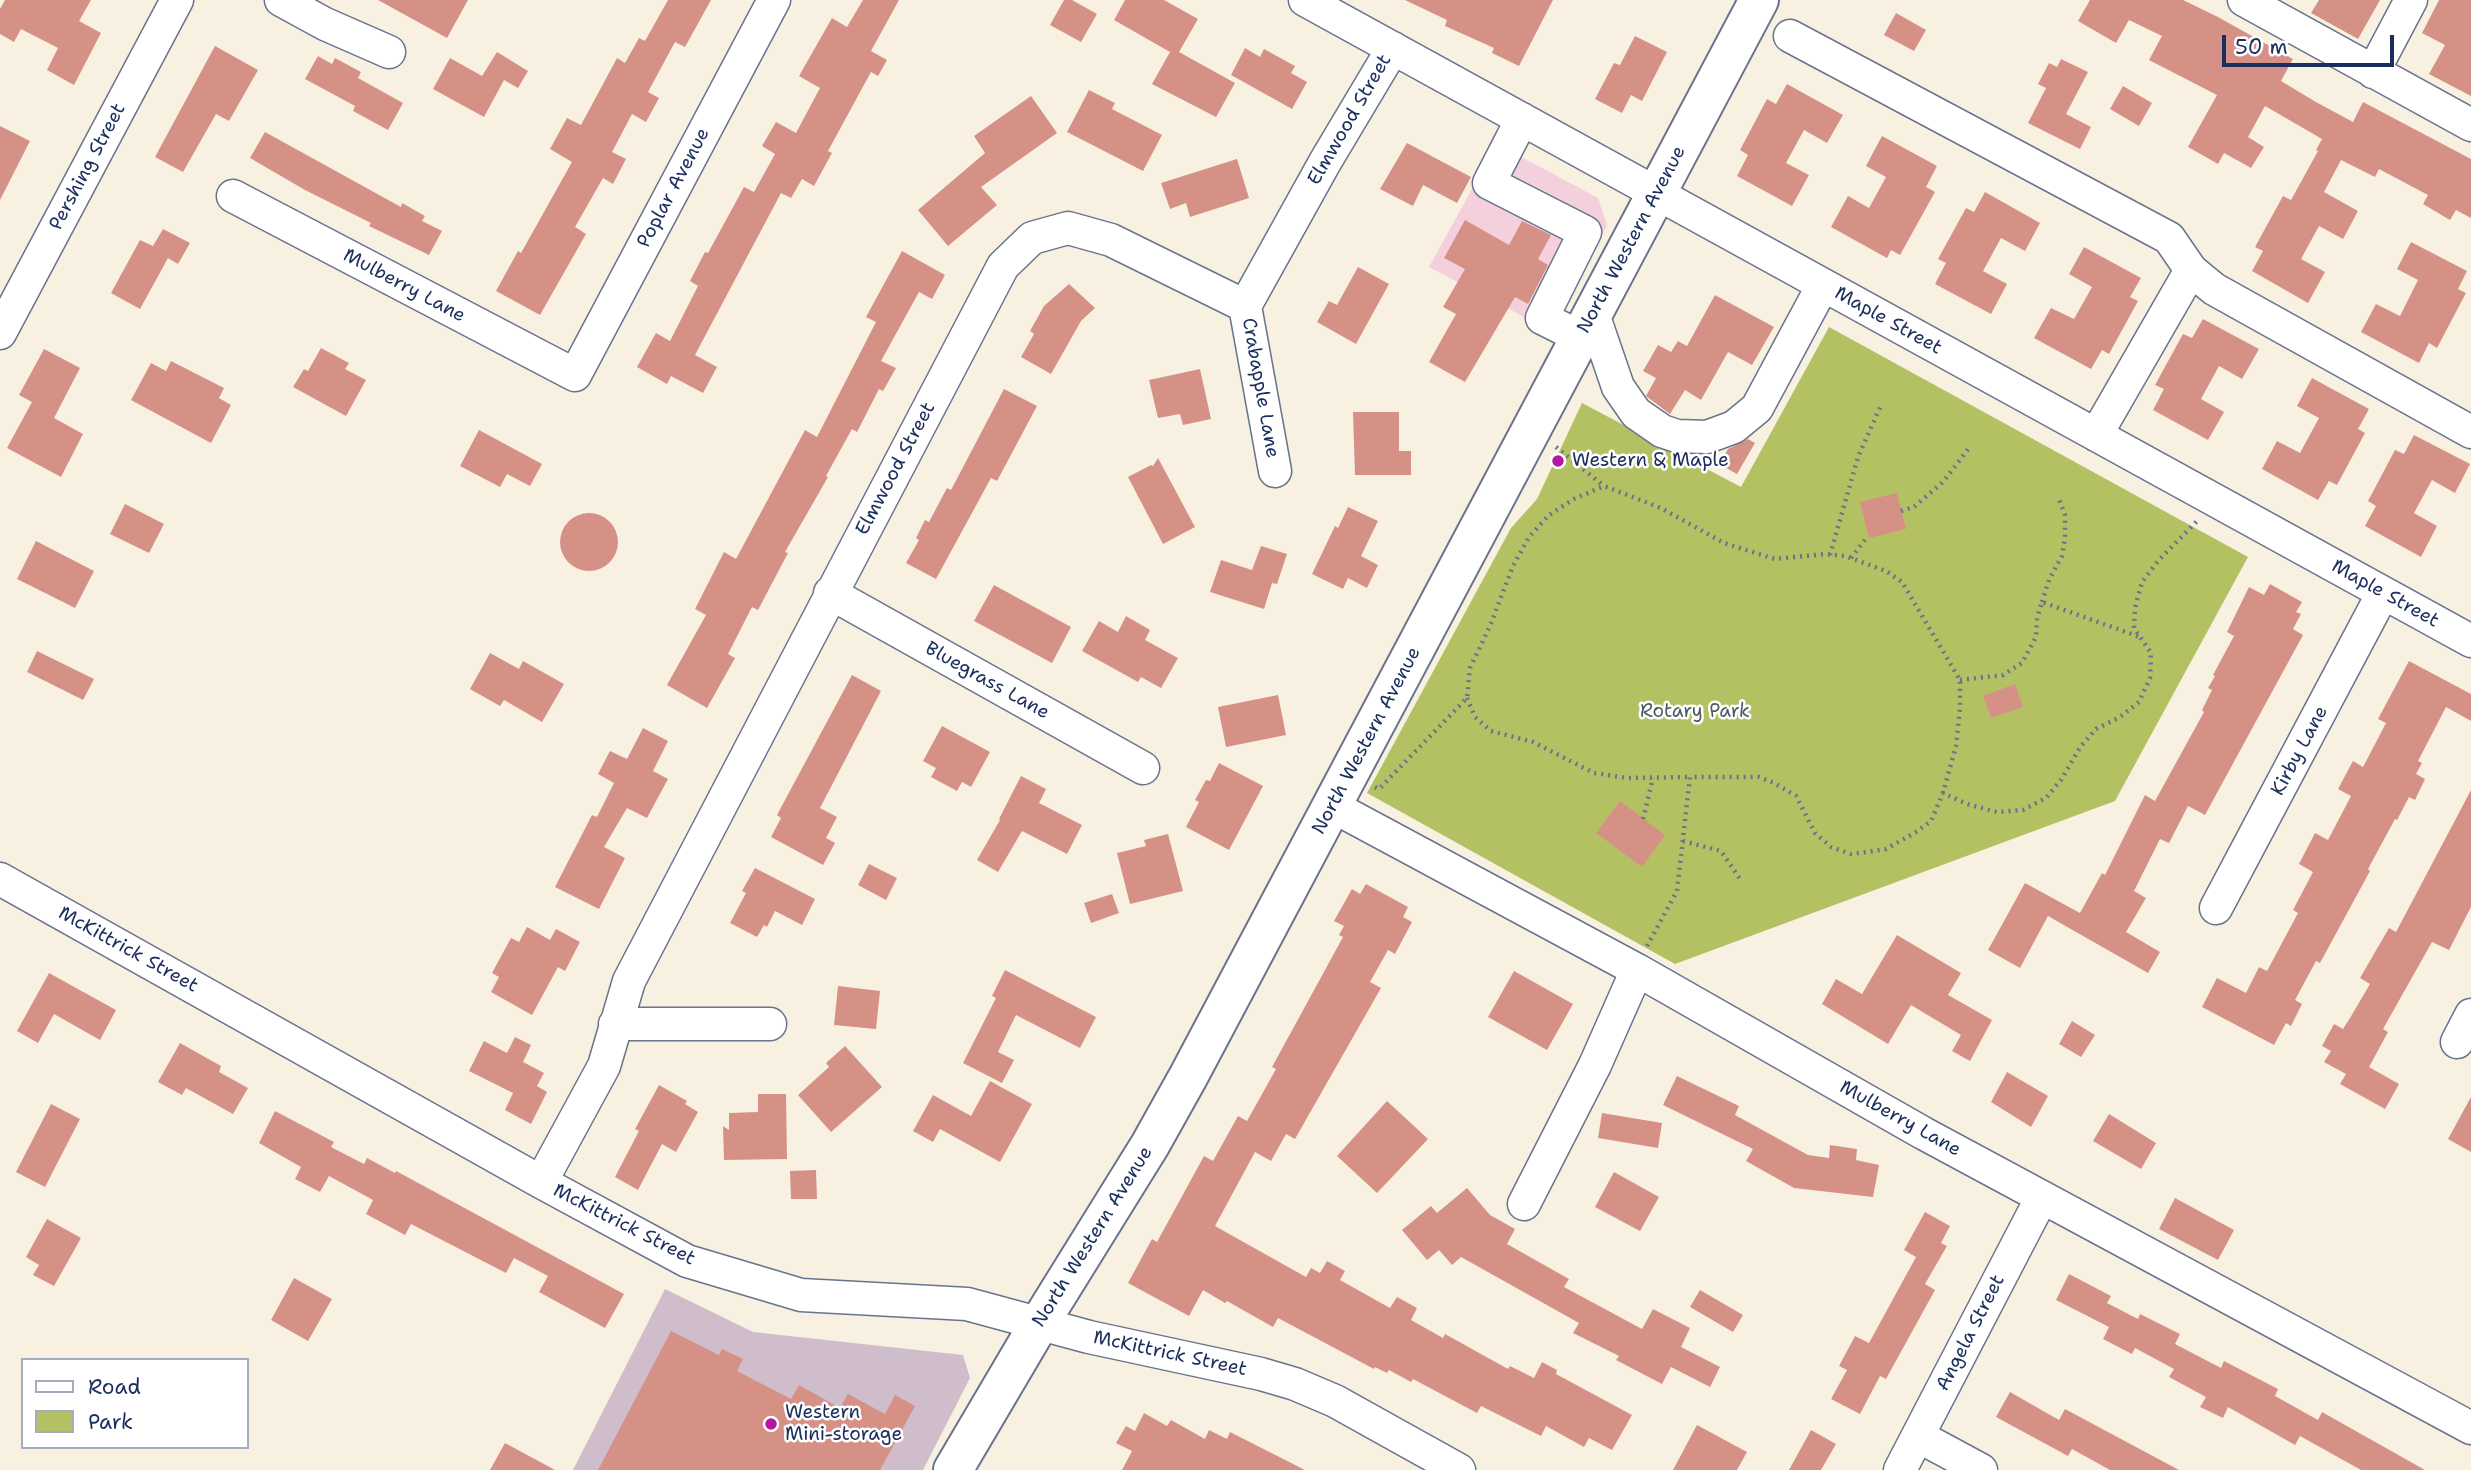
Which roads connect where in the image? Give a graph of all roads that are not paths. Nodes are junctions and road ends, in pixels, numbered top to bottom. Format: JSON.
{"nodes":[{"id":1,"x":177,"y":0,"type":"edge"},
{"id":2,"x":281,"y":0,"type":"edge"},
{"id":3,"x":774,"y":0,"type":"edge"},
{"id":4,"x":1305,"y":0,"type":"edge"},
{"id":5,"x":1759,"y":0,"type":"edge"},
{"id":6,"x":2244,"y":0,"type":"edge"},
{"id":7,"x":2411,"y":0,"type":"edge"},
{"id":8,"x":1790,"y":36,"type":"dead end"},
{"id":9,"x":1393,"y":47,"type":"junction"},
{"id":10,"x":389,"y":52,"type":"dead end"},
{"id":11,"x":2373,"y":72,"type":"junction"},
{"id":12,"x":1522,"y":119,"type":"junction"},
{"id":13,"x":2471,"y":125,"type":"edge"},
{"id":14,"x":1656,"y":194,"type":"junction"},
{"id":15,"x":233,"y":196,"type":"dead end"},
{"id":16,"x":2191,"y":270,"type":"junction"},
{"id":17,"x":1823,"y":285,"type":"junction"},
{"id":18,"x":1245,"y":306,"type":"junction"},
{"id":19,"x":1587,"y":326,"type":"junction"},
{"id":20,"x":0,"y":333,"type":"edge"},
{"id":21,"x":575,"y":375,"type":"joint"},
{"id":22,"x":2471,"y":432,"type":"edge"},
{"id":23,"x":2096,"y":435,"type":"junction"},
{"id":24,"x":1275,"y":471,"type":"dead end"},
{"id":25,"x":830,"y":593,"type":"junction"},
{"id":26,"x":2383,"y":593,"type":"junction"},
{"id":27,"x":2471,"y":641,"type":"edge"},
{"id":28,"x":1143,"y":768,"type":"dead end"},
{"id":29,"x":1332,"y":806,"type":"junction"},
{"id":30,"x":0,"y":879,"type":"edge"},
{"id":31,"x":2216,"y":908,"type":"dead end"},
{"id":32,"x":1637,"y":970,"type":"junction"},
{"id":33,"x":615,"y":1024,"type":"junction"},
{"id":34,"x":770,"y":1024,"type":"dead end"},
{"id":35,"x":541,"y":1182,"type":"junction"},
{"id":36,"x":2042,"y":1197,"type":"junction"},
{"id":37,"x":1524,"y":1204,"type":"dead end"},
{"id":38,"x":1039,"y":1324,"type":"junction"},
{"id":39,"x":2471,"y":1428,"type":"edge"},
{"id":40,"x":1918,"y":1436,"type":"junction"},
{"id":41,"x":953,"y":1470,"type":"edge"},
{"id":42,"x":1459,"y":1470,"type":"edge"},
{"id":43,"x":1900,"y":1470,"type":"edge"},
{"id":44,"x":1981,"y":1470,"type":"edge"}],
"edges":[{"from":1,"to":20,"type":"street","name":"Pershing Street"},
{"from":2,"to":10,"type":"street"},
{"from":3,"to":21,"type":"street","name":"Poplar Avenue"},
{"from":4,"to":9,"type":"street","name":"Maple Street"},
{"from":5,"to":14,"type":"main road","name":"North Western Avenue"},
{"from":6,"to":11,"type":"street"},
{"from":7,"to":11,"type":"street"},
{"from":8,"to":16,"type":"street"},
{"from":9,"to":12,"type":"street","name":"Maple Street"},
{"from":9,"to":18,"type":"street","name":"Elmwood Street"},
{"from":11,"to":13,"type":"street"},
{"from":12,"to":14,"type":"street","name":"Maple Street"},
{"from":12,"to":19,"type":"street"},
{"from":14,"to":17,"type":"street","name":"Maple Street"},
{"from":14,"to":19,"type":"main road","name":"North Western Avenue"},
{"from":15,"to":21,"type":"street","name":"Mulberry Lane"},
{"from":16,"to":22,"type":"street"},
{"from":16,"to":23,"type":"street"},
{"from":17,"to":19,"type":"street"},
{"from":17,"to":23,"type":"street","name":"Maple Street"},
{"from":18,"to":24,"type":"street","name":"Crabapple Lane"},
{"from":18,"to":25,"type":"street","name":"Elmwood Street"},
{"from":19,"to":29,"type":"main road","name":"North Western Avenue"},
{"from":23,"to":26,"type":"street","name":"Maple Street"},
{"from":25,"to":28,"type":"street","name":"Bluegrass Lane"},
{"from":25,"to":33,"type":"street","name":"Elmwood Street"},
{"from":26,"to":27,"type":"street","name":"Maple Street"},
{"from":26,"to":31,"type":"street","name":"Kirby Lane"},
{"from":29,"to":32,"type":"street","name":"Mulberry Lane"},
{"from":29,"to":38,"type":"main road","name":"North Western Avenue"},
{"from":30,"to":35,"type":"street","name":"McKittrick Street"},
{"from":32,"to":36,"type":"street","name":"Mulberry Lane"},
{"from":32,"to":37,"type":"street"},
{"from":33,"to":34,"type":"street"},
{"from":33,"to":35,"type":"street","name":"Elmwood Street"},
{"from":35,"to":38,"type":"street","name":"McKittrick Street"},
{"from":36,"to":39,"type":"street","name":"Mulberry Lane"},
{"from":36,"to":40,"type":"street","name":"Angela Street"},
{"from":38,"to":41,"type":"main road","name":"North Western Avenue"},
{"from":38,"to":42,"type":"street","name":"McKittrick Street"},
{"from":40,"to":43,"type":"street","name":"Angela Street"},
{"from":40,"to":44,"type":"street"}]}
